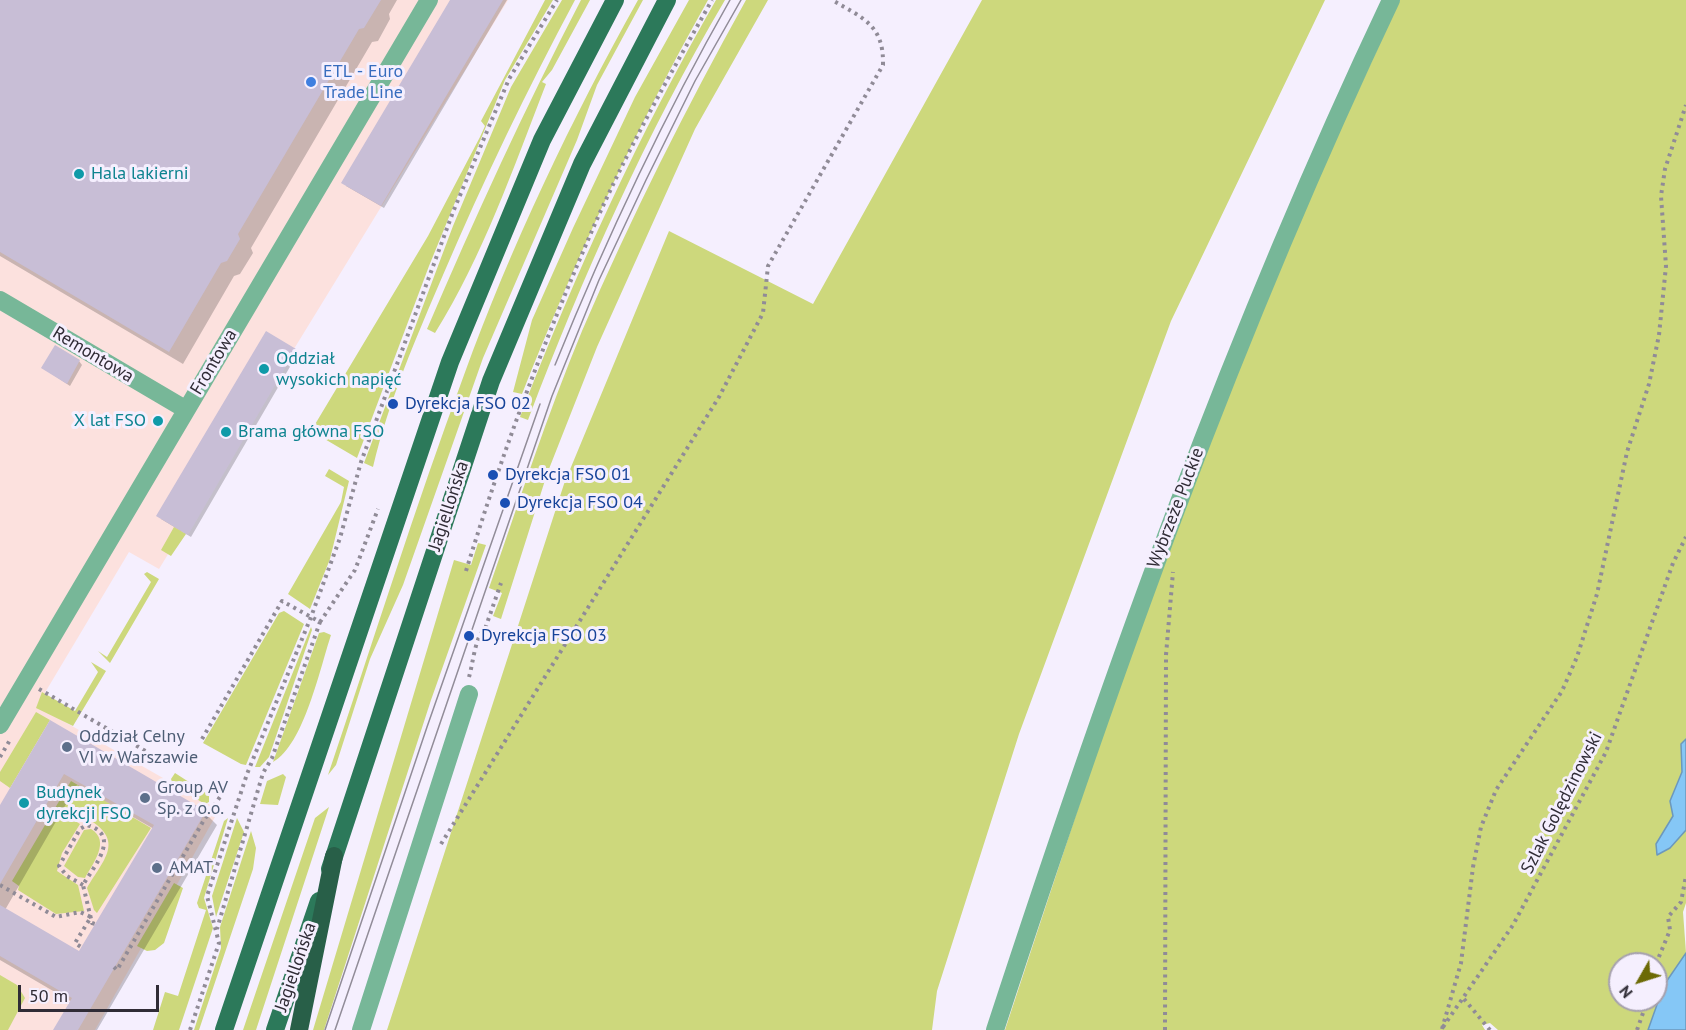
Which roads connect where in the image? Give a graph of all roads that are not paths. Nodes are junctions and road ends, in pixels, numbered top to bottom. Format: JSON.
{"nodes":[{"id":1,"x":429,"y":0,"type":"edge"},
{"id":2,"x":615,"y":0,"type":"edge"},
{"id":3,"x":667,"y":0,"type":"edge"},
{"id":4,"x":1391,"y":0,"type":"edge"},
{"id":5,"x":0,"y":300,"type":"edge"},
{"id":6,"x":185,"y":410,"type":"junction"},
{"id":7,"x":469,"y":694,"type":"road end"},
{"id":8,"x":0,"y":725,"type":"edge"},
{"id":9,"x":334,"y":856,"type":"junction"},
{"id":10,"x":224,"y":1030,"type":"edge"},
{"id":11,"x":275,"y":1030,"type":"edge"},
{"id":12,"x":299,"y":1030,"type":"edge"},
{"id":13,"x":361,"y":1030,"type":"edge"},
{"id":14,"x":995,"y":1030,"type":"edge"}],
"edges":[{"from":1,"to":6,"type":"lane","name":"Frontowa"},
{"from":2,"to":10,"type":"main road"},
{"from":3,"to":9,"type":"main road","name":"Jagiellońska"},
{"from":4,"to":14,"type":"lane","name":"Wybrzeże Puckie"},
{"from":5,"to":6,"type":"lane","name":"Remontowa"},
{"from":6,"to":8,"type":"lane","name":"Frontowa"},
{"from":7,"to":13,"type":"lane"},
{"from":9,"to":11,"type":"main road","name":"Jagiellońska"},
{"from":9,"to":12,"type":"highway"}]}
